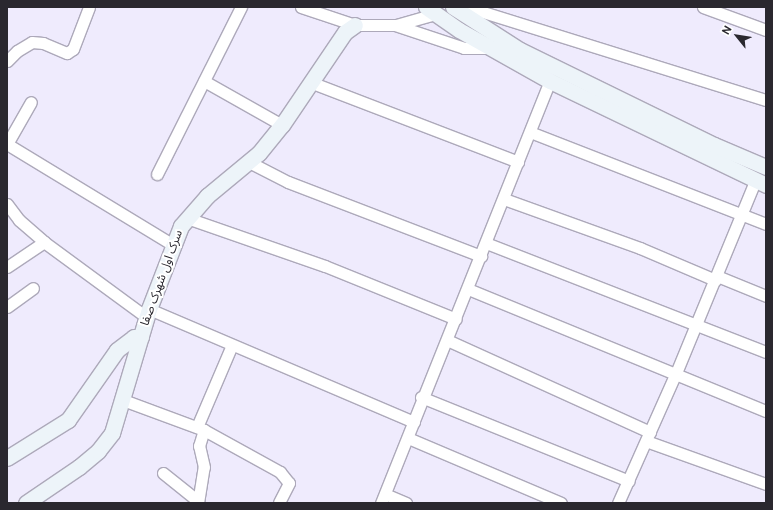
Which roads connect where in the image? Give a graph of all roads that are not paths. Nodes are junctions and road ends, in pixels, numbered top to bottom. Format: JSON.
{"nodes":[{"id":1,"x":88,"y":7,"type":"edge"},
{"id":2,"x":241,"y":7,"type":"edge"},
{"id":3,"x":301,"y":7,"type":"edge"},
{"id":4,"x":703,"y":7,"type":"edge"},
{"id":5,"x":430,"y":10,"type":"edge"},
{"id":6,"x":460,"y":12,"type":"edge"},
{"id":7,"x":355,"y":25,"type":"junction"},
{"id":8,"x":395,"y":25,"type":"junction"},
{"id":9,"x":459,"y":30,"type":"junction"},
{"id":10,"x":766,"y":30,"type":"edge"},
{"id":11,"x":12,"y":48,"type":"edge"},
{"id":12,"x":489,"y":48,"type":"junction"},
{"id":13,"x":7,"y":61,"type":"edge"},
{"id":14,"x":204,"y":81,"type":"junction"},
{"id":15,"x":550,"y":81,"type":"junction"},
{"id":16,"x":310,"y":82,"type":"junction"},
{"id":17,"x":766,"y":100,"type":"edge"},
{"id":18,"x":31,"y":102,"type":"dead end"},
{"id":19,"x":282,"y":125,"type":"junction"},
{"id":20,"x":530,"y":132,"type":"junction"},
{"id":21,"x":7,"y":144,"type":"edge"},
{"id":22,"x":249,"y":162,"type":"junction"},
{"id":23,"x":518,"y":162,"type":"junction"},
{"id":24,"x":766,"y":167,"type":"edge"},
{"id":25,"x":157,"y":174,"type":"dead end"},
{"id":26,"x":760,"y":183,"type":"edge"},
{"id":27,"x":504,"y":199,"type":"junction"},
{"id":28,"x":7,"y":204,"type":"edge"},
{"id":29,"x":742,"y":214,"type":"junction"},
{"id":30,"x":187,"y":218,"type":"junction"},
{"id":31,"x":766,"y":224,"type":"edge"},
{"id":32,"x":44,"y":242,"type":"junction"},
{"id":33,"x":486,"y":243,"type":"junction"},
{"id":34,"x":173,"y":245,"type":"junction"},
{"id":35,"x":481,"y":256,"type":"junction"},
{"id":36,"x":7,"y":267,"type":"edge"},
{"id":37,"x":716,"y":278,"type":"junction"},
{"id":38,"x":33,"y":288,"type":"dead end"},
{"id":39,"x":468,"y":289,"type":"junction"},
{"id":40,"x":766,"y":296,"type":"edge"},
{"id":41,"x":7,"y":307,"type":"edge"},
{"id":42,"x":147,"y":313,"type":"junction"},
{"id":43,"x":456,"y":319,"type":"junction"},
{"id":44,"x":696,"y":323,"type":"junction"},
{"id":45,"x":141,"y":337,"type":"junction"},
{"id":46,"x":447,"y":340,"type":"junction"},
{"id":47,"x":232,"y":345,"type":"junction"},
{"id":48,"x":766,"y":352,"type":"edge"},
{"id":49,"x":676,"y":373,"type":"junction"},
{"id":50,"x":421,"y":397,"type":"junction"},
{"id":51,"x":123,"y":400,"type":"junction"},
{"id":52,"x":766,"y":411,"type":"edge"},
{"id":53,"x":414,"y":422,"type":"junction"},
{"id":54,"x":201,"y":429,"type":"junction"},
{"id":55,"x":648,"y":436,"type":"junction"},
{"id":56,"x":408,"y":438,"type":"junction"},
{"id":57,"x":7,"y":458,"type":"edge"},
{"id":58,"x":163,"y":473,"type":"dead end"},
{"id":59,"x":629,"y":480,"type":"junction"},
{"id":60,"x":766,"y":484,"type":"edge"},
{"id":61,"x":383,"y":498,"type":"edge"},
{"id":62,"x":198,"y":502,"type":"edge"},
{"id":63,"x":26,"y":503,"type":"edge"},
{"id":64,"x":279,"y":503,"type":"edge"},
{"id":65,"x":406,"y":503,"type":"edge"},
{"id":66,"x":561,"y":503,"type":"edge"},
{"id":67,"x":618,"y":503,"type":"edge"}],
"edges":[{"from":1,"to":11,"type":"street"},
{"from":2,"to":14,"type":"street"},
{"from":3,"to":7,"type":"street"},
{"from":4,"to":10,"type":"street"},
{"from":5,"to":8,"type":"street"},
{"from":5,"to":9,"type":"street"},
{"from":6,"to":9,"type":"street"},
{"from":6,"to":17,"type":"street"},
{"from":6,"to":24,"type":"street"},
{"from":7,"to":8,"type":"street"},
{"from":7,"to":16,"type":"street","name":"سرک اول شهرک صفا"},
{"from":8,"to":12,"type":"street"},
{"from":9,"to":12,"type":"street"},
{"from":11,"to":13,"type":"street"},
{"from":12,"to":15,"type":"street"},
{"from":14,"to":19,"type":"street"},
{"from":14,"to":25,"type":"street"},
{"from":15,"to":20,"type":"street"},
{"from":15,"to":26,"type":"street"},
{"from":16,"to":19,"type":"street","name":"سرک اول شهرک صفا"},
{"from":16,"to":23,"type":"street"},
{"from":18,"to":21,"type":"street"},
{"from":19,"to":22,"type":"street","name":"سرک اول شهرک صفا"},
{"from":20,"to":23,"type":"street"},
{"from":20,"to":29,"type":"street"},
{"from":21,"to":34,"type":"street"},
{"from":22,"to":30,"type":"street","name":"سرک اول شهرک صفا"},
{"from":22,"to":35,"type":"street"},
{"from":23,"to":27,"type":"street"},
{"from":26,"to":29,"type":"street"},
{"from":27,"to":33,"type":"street"},
{"from":27,"to":37,"type":"street"},
{"from":28,"to":32,"type":"street"},
{"from":29,"to":31,"type":"street"},
{"from":29,"to":37,"type":"street"},
{"from":30,"to":34,"type":"street","name":"سرک اول شهرک صفا"},
{"from":30,"to":43,"type":"street"},
{"from":32,"to":36,"type":"street"},
{"from":32,"to":42,"type":"street"},
{"from":33,"to":35,"type":"street"},
{"from":33,"to":44,"type":"street"},
{"from":34,"to":42,"type":"street","name":"سرک اول شهرک صفا"},
{"from":35,"to":39,"type":"street"},
{"from":37,"to":40,"type":"street"},
{"from":37,"to":44,"type":"street"},
{"from":38,"to":41,"type":"street"},
{"from":39,"to":43,"type":"street"},
{"from":39,"to":49,"type":"street"},
{"from":42,"to":45,"type":"street","name":"سرک اول شهرک صفا"},
{"from":42,"to":47,"type":"street"},
{"from":43,"to":46,"type":"street"},
{"from":44,"to":48,"type":"street"},
{"from":44,"to":49,"type":"street"},
{"from":45,"to":51,"type":"street","name":"سرک اول شهرک صفا"},
{"from":45,"to":57,"type":"street"},
{"from":46,"to":50,"type":"street"},
{"from":46,"to":55,"type":"street"},
{"from":47,"to":53,"type":"street"},
{"from":47,"to":54,"type":"street"},
{"from":49,"to":52,"type":"street"},
{"from":49,"to":55,"type":"street"},
{"from":50,"to":53,"type":"street"},
{"from":50,"to":59,"type":"street"},
{"from":51,"to":54,"type":"street"},
{"from":51,"to":63,"type":"street","name":"سرک اول شهرک صفا"},
{"from":53,"to":56,"type":"street"},
{"from":54,"to":62,"type":"street"},
{"from":54,"to":64,"type":"street"},
{"from":55,"to":59,"type":"street"},
{"from":55,"to":60,"type":"street"},
{"from":56,"to":61,"type":"street"},
{"from":56,"to":66,"type":"street"},
{"from":58,"to":62,"type":"street"},
{"from":59,"to":67,"type":"street"},
{"from":61,"to":65,"type":"street"}]}
